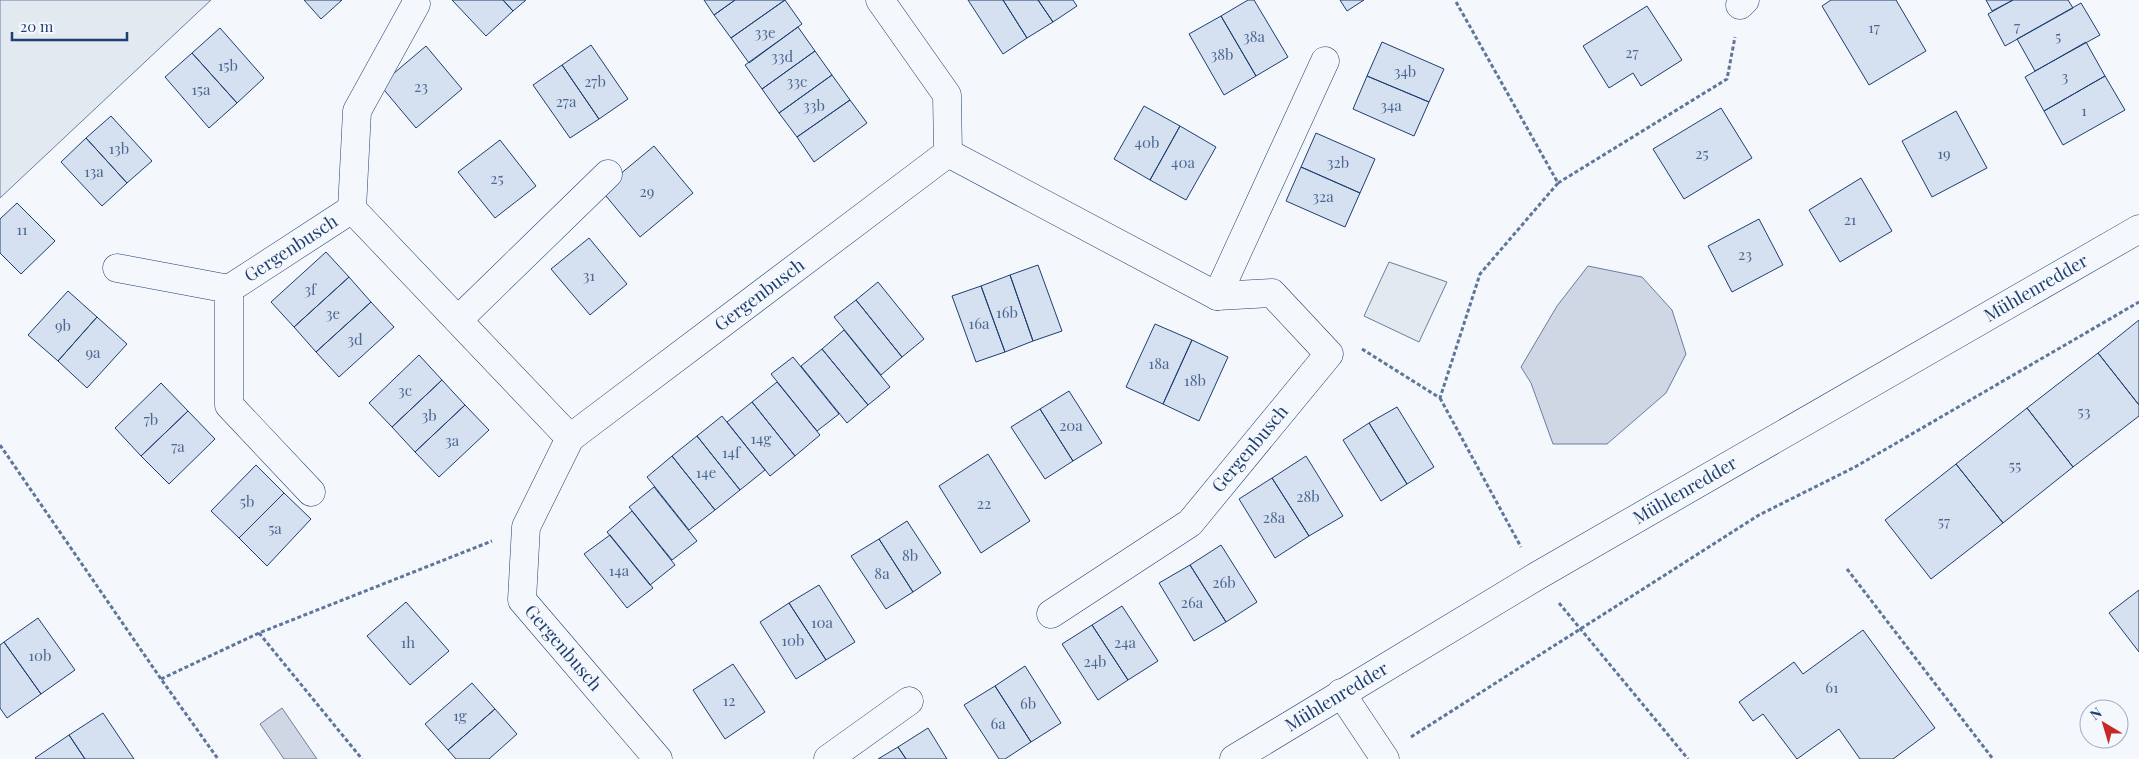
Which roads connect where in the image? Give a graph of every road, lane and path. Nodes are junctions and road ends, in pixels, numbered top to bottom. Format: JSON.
{"nodes":[{"id":1,"x":880,"y":0,"type":"edge"},
{"id":2,"x":1455,"y":0,"type":"edge"},
{"id":3,"x":1743,"y":2,"type":"edge"},
{"id":4,"x":416,"y":4,"type":"dead end"},
{"id":5,"x":1325,"y":61,"type":"dead end"},
{"id":6,"x":948,"y":153,"type":"junction"},
{"id":7,"x":608,"y":174,"type":"dead end"},
{"id":8,"x":1558,"y":183,"type":"junction"},
{"id":9,"x":352,"y":209,"type":"junction"},
{"id":10,"x":2139,"y":229,"type":"edge"},
{"id":11,"x":117,"y":268,"type":"dead end"},
{"id":12,"x":228,"y":289,"type":"junction"},
{"id":13,"x":1218,"y":296,"type":"junction"},
{"id":14,"x":2139,"y":302,"type":"edge"},
{"id":15,"x":458,"y":320,"type":"junction"},
{"id":16,"x":1356,"y":346,"type":"dead end"},
{"id":17,"x":1440,"y":398,"type":"junction"},
{"id":18,"x":570,"y":438,"type":"junction"},
{"id":19,"x":0,"y":445,"type":"edge"},
{"id":20,"x":311,"y":492,"type":"dead end"},
{"id":21,"x":526,"y":528,"type":"junction"},
{"id":22,"x":1846,"y":569,"type":"dead end"},
{"id":23,"x":1537,"y":576,"type":"junction"},
{"id":24,"x":1051,"y":614,"type":"dead end"},
{"id":25,"x":1581,"y":629,"type":"junction"},
{"id":26,"x":259,"y":633,"type":"junction"},
{"id":27,"x":161,"y":679,"type":"junction"},
{"id":28,"x":1341,"y":693,"type":"junction"},
{"id":29,"x":909,"y":701,"type":"dead end"},
{"id":30,"x":1384,"y":757,"type":"edge"},
{"id":31,"x":218,"y":759,"type":"edge"},
{"id":32,"x":362,"y":759,"type":"edge"},
{"id":33,"x":658,"y":759,"type":"edge"},
{"id":34,"x":828,"y":759,"type":"edge"},
{"id":35,"x":1234,"y":759,"type":"edge"},
{"id":36,"x":1688,"y":759,"type":"edge"},
{"id":37,"x":1993,"y":759,"type":"edge"}],
"edges":[{"from":1,"to":6,"type":"street"},
{"from":2,"to":8,"type":"path"},
{"from":3,"to":8,"type":"path"},
{"from":4,"to":9,"type":"street","name":"Gergenbusch"},
{"from":5,"to":13,"type":"street"},
{"from":6,"to":13,"type":"street"},
{"from":6,"to":18,"type":"street","name":"Gergenbusch"},
{"from":7,"to":15,"type":"street"},
{"from":8,"to":17,"type":"path"},
{"from":9,"to":12,"type":"street","name":"Gergenbusch"},
{"from":9,"to":15,"type":"street","name":"Gergenbusch"},
{"from":10,"to":23,"type":"street","name":"Mühlenredder"},
{"from":11,"to":12,"type":"street","name":"Gergenbusch"},
{"from":12,"to":20,"type":"street","name":"Gergenbusch"},
{"from":13,"to":24,"type":"street","name":"Gergenbusch"},
{"from":14,"to":25,"type":"path"},
{"from":15,"to":18,"type":"street","name":"Gergenbusch"},
{"from":16,"to":17,"type":"path"},
{"from":17,"to":23,"type":"path"},
{"from":18,"to":21,"type":"street","name":"Gergenbusch"},
{"from":19,"to":27,"type":"path"},
{"from":21,"to":26,"type":"path"},
{"from":21,"to":33,"type":"street","name":"Gergenbusch"},
{"from":22,"to":37,"type":"path"},
{"from":23,"to":25,"type":"path"},
{"from":23,"to":28,"type":"street","name":"Mühlenredder"},
{"from":25,"to":30,"type":"path"},
{"from":25,"to":36,"type":"path"},
{"from":26,"to":27,"type":"path"},
{"from":26,"to":32,"type":"path"},
{"from":27,"to":31,"type":"path"},
{"from":28,"to":30,"type":"street"},
{"from":28,"to":35,"type":"street","name":"Mühlenredder"},
{"from":29,"to":34,"type":"street"}]}
